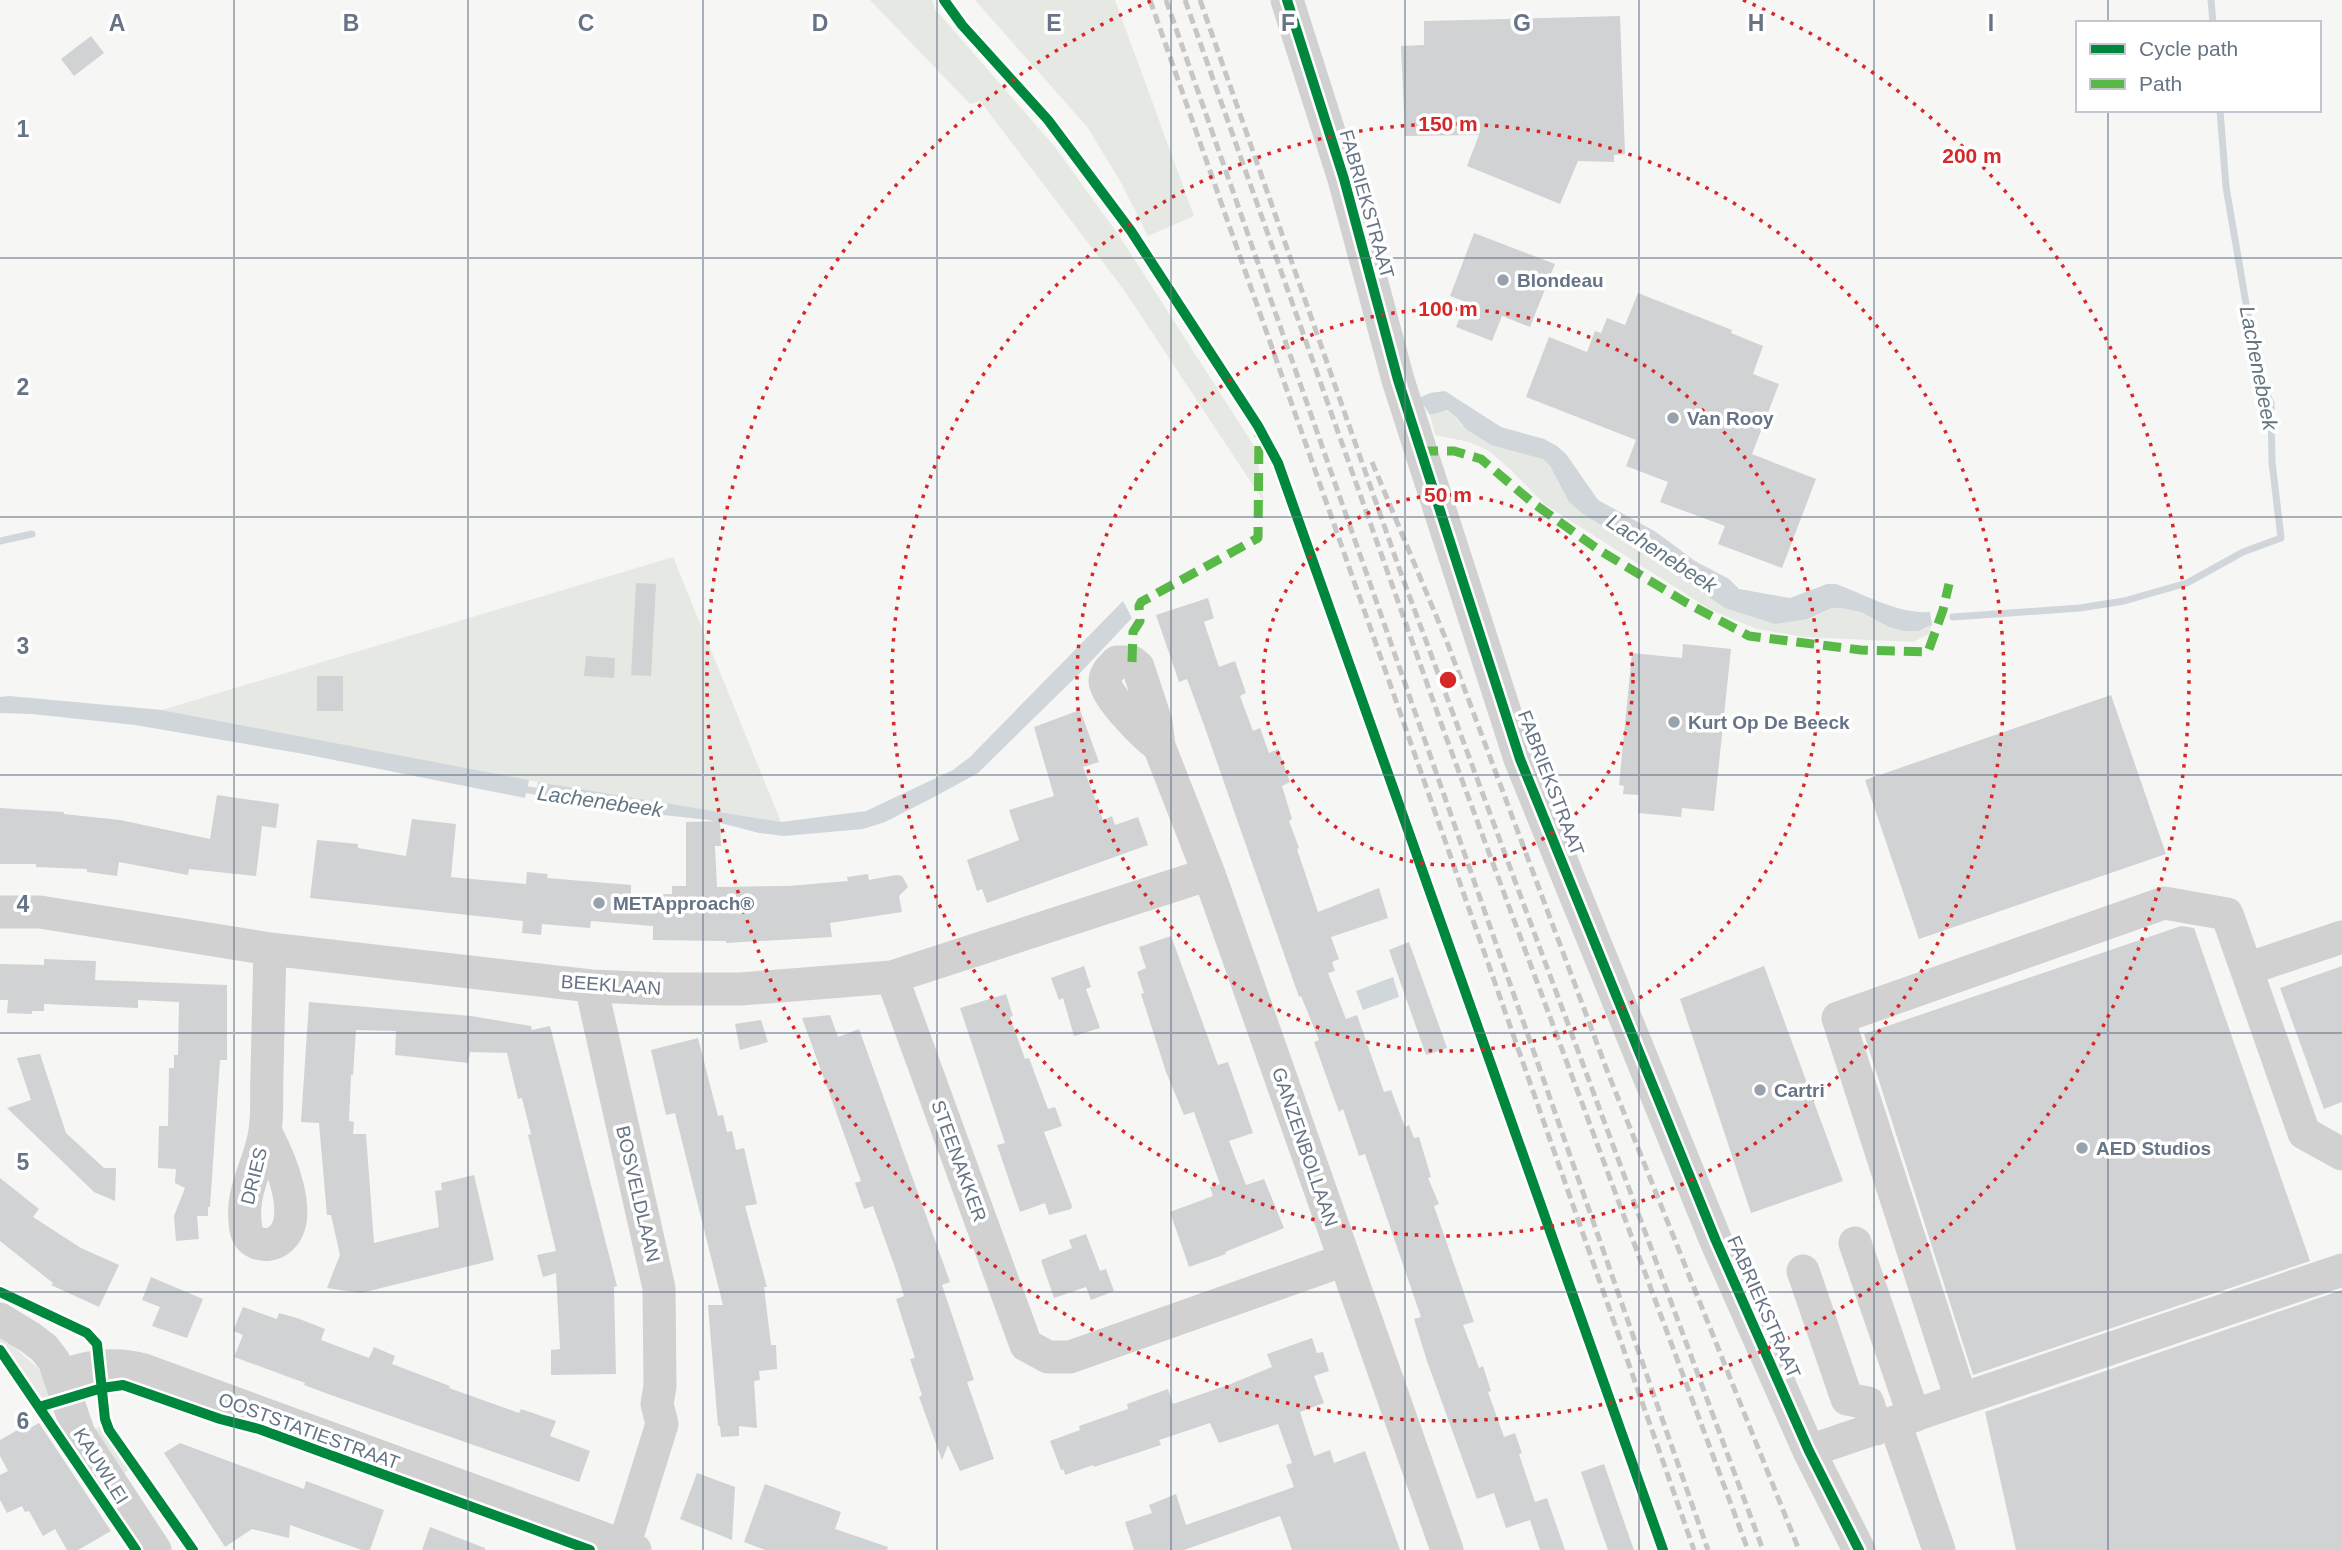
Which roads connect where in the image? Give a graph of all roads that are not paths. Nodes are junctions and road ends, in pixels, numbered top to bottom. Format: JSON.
{"nodes":[{"id":1,"x":1287,"y":0,"type":"edge"},
{"id":2,"x":1159,"y":746,"type":"dead end"},
{"id":3,"x":1209,"y":874,"type":"junction"},
{"id":4,"x":0,"y":912,"type":"edge"},
{"id":5,"x":2342,"y":937,"type":"edge"},
{"id":6,"x":270,"y":949,"type":"junction"},
{"id":7,"x":2247,"y":969,"type":"junction"},
{"id":8,"x":892,"y":978,"type":"junction"},
{"id":9,"x":591,"y":986,"type":"junction"},
{"id":10,"x":265,"y":1131,"type":"dead end"},
{"id":11,"x":2342,"y":1154,"type":"edge"},
{"id":12,"x":1855,"y":1243,"type":"dead end"},
{"id":13,"x":1344,"y":1260,"type":"junction"},
{"id":14,"x":2342,"y":1270,"type":"edge"},
{"id":15,"x":1803,"y":1271,"type":"dead end"},
{"id":16,"x":0,"y":1319,"type":"edge"},
{"id":17,"x":60,"y":1376,"type":"junction"},
{"id":18,"x":1961,"y":1399,"type":"junction"},
{"id":19,"x":1895,"y":1423,"type":"junction"},
{"id":20,"x":1809,"y":1451,"type":"junction"},
{"id":21,"x":620,"y":1545,"type":"edge"},
{"id":22,"x":155,"y":1550,"type":"edge"},
{"id":23,"x":1447,"y":1550,"type":"edge"},
{"id":24,"x":1859,"y":1550,"type":"edge"},
{"id":25,"x":1939,"y":1550,"type":"edge"}],
"edges":[{"from":1,"to":20,"type":"street","name":"FABRIEKSTRAAT"},
{"from":2,"to":3,"type":"street","name":"GANZENBOLLAAN"},
{"from":3,"to":8,"type":"street","name":"BEEKLAAN"},
{"from":3,"to":13,"type":"street","name":"GANZENBOLLAAN"},
{"from":4,"to":6,"type":"street","name":"BEEKLAAN"},
{"from":5,"to":7,"type":"street"},
{"from":6,"to":9,"type":"street","name":"BEEKLAAN"},
{"from":6,"to":10,"type":"street","name":"DRIES"},
{"from":7,"to":11,"type":"street"},
{"from":7,"to":18,"type":"street"},
{"from":8,"to":9,"type":"street","name":"BEEKLAAN"},
{"from":8,"to":13,"type":"street","name":"STEENAKKER"},
{"from":9,"to":21,"type":"street","name":"BOSVELDLAAN"},
{"from":12,"to":19,"type":"street"},
{"from":13,"to":23,"type":"street","name":"GANZENBOLLAAN"},
{"from":14,"to":18,"type":"street"},
{"from":15,"to":19,"type":"street"},
{"from":16,"to":17,"type":"street"},
{"from":17,"to":21,"type":"street","name":"OOSTSTATIESTRAAT"},
{"from":17,"to":22,"type":"street","name":"KAUWLEI"},
{"from":18,"to":19,"type":"street"},
{"from":19,"to":20,"type":"street"},
{"from":19,"to":25,"type":"street"},
{"from":20,"to":24,"type":"street","name":"FABRIEKSTRAAT"}]}
